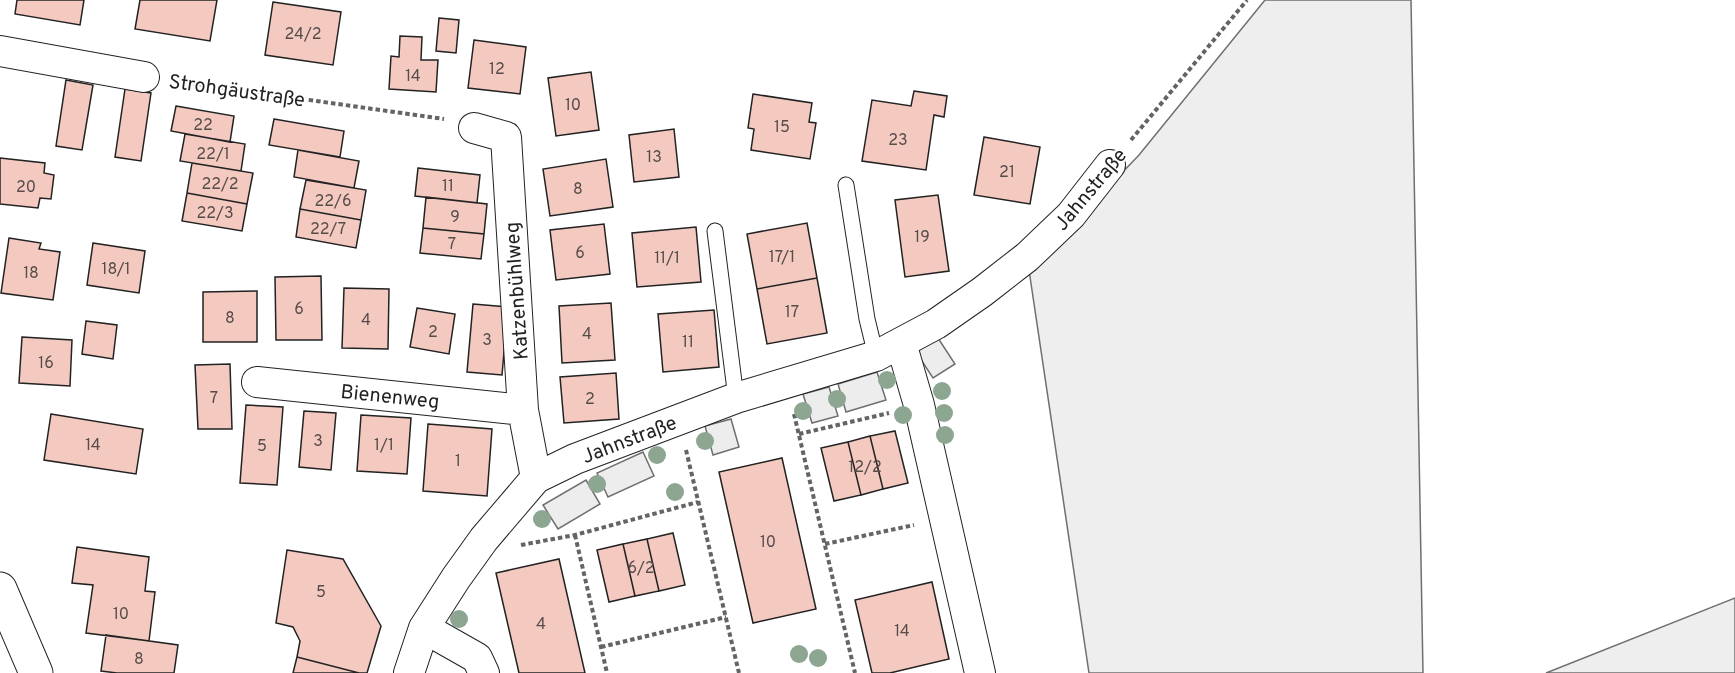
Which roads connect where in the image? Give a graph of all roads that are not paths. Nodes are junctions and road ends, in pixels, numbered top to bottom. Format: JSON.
{"nodes":[{"id":1,"x":0,"y":51,"type":"edge"},
{"id":2,"x":144,"y":77,"type":"road end"},
{"id":3,"x":474,"y":128,"type":"road end"},
{"id":4,"x":1110,"y":165,"type":"road end"},
{"id":5,"x":846,"y":185,"type":"dead end"},
{"id":6,"x":715,"y":231,"type":"dead end"},
{"id":7,"x":889,"y":349,"type":"junction"},
{"id":8,"x":257,"y":382,"type":"dead end"},
{"id":9,"x":736,"y":398,"type":"junction"},
{"id":10,"x":523,"y":411,"type":"junction"},
{"id":11,"x":536,"y":478,"type":"junction"},
{"id":12,"x":0,"y":589,"type":"edge"},
{"id":13,"x":424,"y":628,"type":"junction"},
{"id":14,"x":36,"y":673,"type":"edge"},
{"id":15,"x":409,"y":673,"type":"edge"},
{"id":16,"x":484,"y":673,"type":"edge"},
{"id":17,"x":980,"y":673,"type":"edge"}],
"edges":[{"from":1,"to":2,"type":"street","name":"Strohgäustraße"},
{"from":3,"to":10,"type":"street","name":"Katzenbühlweg"},
{"from":4,"to":7,"type":"street","name":"Jahnstraße"},
{"from":5,"to":7,"type":"lane"},
{"from":6,"to":9,"type":"lane"},
{"from":7,"to":9,"type":"street","name":"Jahnstraße"},
{"from":7,"to":17,"type":"street"},
{"from":8,"to":10,"type":"street","name":"Bienenweg"},
{"from":9,"to":11,"type":"street","name":"Jahnstraße"},
{"from":10,"to":11,"type":"street","name":"Katzenbühlweg"},
{"from":11,"to":13,"type":"street","name":"Jahnstraße"},
{"from":12,"to":14,"type":"main road"},
{"from":13,"to":15,"type":"street","name":"Jahnstraße"},
{"from":13,"to":16,"type":"street"}]}
